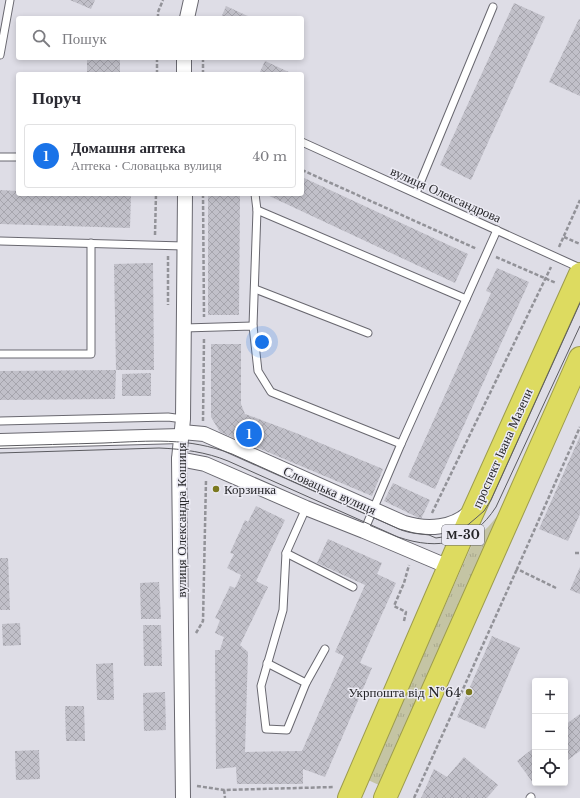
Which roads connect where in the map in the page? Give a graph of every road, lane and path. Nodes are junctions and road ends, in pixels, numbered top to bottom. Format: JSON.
{"nodes":[{"id":1,"x":10,"y":0,"type":"edge"},
{"id":2,"x":163,"y":0,"type":"edge"},
{"id":3,"x":191,"y":0,"type":"edge"},
{"id":4,"x":493,"y":7,"type":"dead end"},
{"id":5,"x":158,"y":16,"type":"edge"},
{"id":6,"x":187,"y":16,"type":"edge"},
{"id":7,"x":0,"y":55,"type":"edge"},
{"id":8,"x":157,"y":60,"type":"edge"},
{"id":9,"x":184,"y":60,"type":"edge"},
{"id":10,"x":203,"y":60,"type":"edge"},
{"id":11,"x":157,"y":72,"type":"edge"},
{"id":12,"x":184,"y":72,"type":"edge"},
{"id":13,"x":204,"y":72,"type":"edge"},
{"id":14,"x":304,"y":143,"type":"edge"},
{"id":15,"x":0,"y":157,"type":"edge"},
{"id":16,"x":16,"y":157,"type":"edge"},
{"id":17,"x":304,"y":171,"type":"edge"},
{"id":18,"x":416,"y":193,"type":"junction"},
{"id":19,"x":156,"y":196,"type":"edge"},
{"id":20,"x":185,"y":196,"type":"edge"},
{"id":21,"x":203,"y":196,"type":"edge"},
{"id":22,"x":255,"y":196,"type":"edge"},
{"id":23,"x":580,"y":200,"type":"edge"},
{"id":24,"x":258,"y":210,"type":"junction"},
{"id":25,"x":497,"y":230,"type":"junction"},
{"id":26,"x":564,"y":237,"type":"junction"},
{"id":27,"x":0,"y":241,"type":"edge"},
{"id":28,"x":91,"y":243,"type":"junction"},
{"id":29,"x":580,"y":244,"type":"edge"},
{"id":30,"x":155,"y":245,"type":"junction"},
{"id":31,"x":184,"y":246,"type":"junction"},
{"id":32,"x":486,"y":253,"type":"junction"},
{"id":33,"x":555,"y":257,"type":"junction"},
{"id":34,"x":580,"y":268,"type":"edge"},
{"id":35,"x":546,"y":278,"type":"junction"},
{"id":36,"x":576,"y":282,"type":"edge"},
{"id":37,"x":255,"y":289,"type":"junction"},
{"id":38,"x":466,"y":299,"type":"junction"},
{"id":39,"x":253,"y":326,"type":"junction"},
{"id":40,"x":204,"y":327,"type":"junction"},
{"id":41,"x":184,"y":328,"type":"junction"},
{"id":42,"x":368,"y":333,"type":"dead end"},
{"id":43,"x":0,"y":354,"type":"edge"},
{"id":44,"x":580,"y":358,"type":"edge"},
{"id":45,"x":0,"y":421,"type":"edge"},
{"id":46,"x":580,"y":427,"type":"edge"},
{"id":47,"x":182,"y":429,"type":"junction"},
{"id":48,"x":204,"y":434,"type":"junction"},
{"id":49,"x":0,"y":441,"type":"edge"},
{"id":50,"x":401,"y":444,"type":"junction"},
{"id":51,"x":179,"y":459,"type":"junction"},
{"id":52,"x":205,"y":464,"type":"junction"},
{"id":53,"x":476,"y":506,"type":"junction"},
{"id":54,"x":306,"y":508,"type":"junction"},
{"id":55,"x":373,"y":510,"type":"junction"},
{"id":56,"x":425,"y":527,"type":"junction"},
{"id":57,"x":364,"y":531,"type":"junction"},
{"id":58,"x":286,"y":552,"type":"junction"},
{"id":59,"x":414,"y":552,"type":"junction"},
{"id":60,"x":575,"y":553,"type":"dead end"},
{"id":61,"x":580,"y":553,"type":"edge"},
{"id":62,"x":449,"y":567,"type":"junction"},
{"id":63,"x":517,"y":569,"type":"junction"},
{"id":64,"x":354,"y":587,"type":"dead end"},
{"id":65,"x":556,"y":588,"type":"dead end"},
{"id":66,"x":400,"y":591,"type":"dead end"},
{"id":67,"x":195,"y":637,"type":"dead end"},
{"id":68,"x":325,"y":649,"type":"dead end"},
{"id":69,"x":267,"y":663,"type":"junction"},
{"id":70,"x":306,"y":683,"type":"junction"},
{"id":71,"x":197,"y":780,"type":"dead end"},
{"id":72,"x":224,"y":790,"type":"junction"},
{"id":73,"x":344,"y":792,"type":"edge"},
{"id":74,"x":183,"y":798,"type":"edge"},
{"id":75,"x":225,"y":798,"type":"edge"},
{"id":76,"x":385,"y":798,"type":"edge"},
{"id":77,"x":414,"y":798,"type":"edge"}],
"edges":[{"from":1,"to":7,"type":"lane"},
{"from":2,"to":5,"type":"path"},
{"from":3,"to":6,"type":"street"},
{"from":4,"to":18,"type":"lane"},
{"from":8,"to":11,"type":"path"},
{"from":9,"to":12,"type":"street"},
{"from":10,"to":13,"type":"path"},
{"from":14,"to":18,"type":"lane","name":"вулиця Олександрова"},
{"from":15,"to":16,"type":"lane"},
{"from":17,"to":32,"type":"path"},
{"from":18,"to":25,"type":"lane","name":"вулиця Олександрова"},
{"from":19,"to":30,"type":"path"},
{"from":20,"to":31,"type":"street","name":"вулиця Олександра Кошиця"},
{"from":21,"to":40,"type":"path"},
{"from":22,"to":24,"type":"lane"},
{"from":23,"to":26,"type":"path"},
{"from":24,"to":37,"type":"lane"},
{"from":24,"to":38,"type":"lane"},
{"from":25,"to":32,"type":"lane"},
{"from":25,"to":33,"type":"lane","name":"вулиця Олександрова"},
{"from":26,"to":29,"type":"path"},
{"from":26,"to":33,"type":"path"},
{"from":27,"to":28,"type":"lane"},
{"from":28,"to":30,"type":"lane"},
{"from":28,"to":43,"type":"lane"},
{"from":30,"to":31,"type":"lane"},
{"from":31,"to":41,"type":"street","name":"вулиця Олександра Кошиця"},
{"from":32,"to":35,"type":"path"},
{"from":32,"to":38,"type":"lane"},
{"from":33,"to":34,"type":"lane","name":"вулиця Олександрова"},
{"from":33,"to":35,"type":"path"},
{"from":35,"to":36,"type":"path"},
{"from":35,"to":56,"type":"path"},
{"from":36,"to":53,"type":"highway","name":"проспект Івана Мазепи","number":"М-30"},
{"from":37,"to":39,"type":"lane"},
{"from":37,"to":42,"type":"lane"},
{"from":38,"to":50,"type":"lane"},
{"from":39,"to":40,"type":"lane"},
{"from":39,"to":50,"type":"lane"},
{"from":40,"to":41,"type":"lane"},
{"from":40,"to":48,"type":"path"},
{"from":41,"to":47,"type":"street","name":"вулиця Олександра Кошиця"},
{"from":44,"to":76,"type":"highway","number":"М-30"},
{"from":45,"to":47,"type":"lane"},
{"from":46,"to":63,"type":"path"},
{"from":47,"to":48,"type":"street","name":"Словацька вулиця"},
{"from":47,"to":49,"type":"street","name":"Словацька вулиця"},
{"from":47,"to":51,"type":"street","name":"вулиця Олександра Кошиця"},
{"from":48,"to":55,"type":"street","name":"Словацька вулиця"},
{"from":50,"to":55,"type":"lane"},
{"from":51,"to":52,"type":"street","name":"Словацька вулиця"},
{"from":51,"to":74,"type":"street","name":"вулиця Олександра Кошиця"},
{"from":52,"to":54,"type":"street","name":"Словацька вулиця"},
{"from":52,"to":67,"type":"path"},
{"from":53,"to":56,"type":"street","name":"Словацька вулиця"},
{"from":53,"to":62,"type":"highway","name":"проспект Івана Мазепи","number":"М-30"},
{"from":54,"to":57,"type":"street","name":"Словацька вулиця"},
{"from":54,"to":58,"type":"lane"},
{"from":55,"to":56,"type":"street","name":"Словацька вулиця"},
{"from":55,"to":57,"type":"lane"},
{"from":57,"to":59,"type":"street","name":"Словацька вулиця"},
{"from":58,"to":64,"type":"lane"},
{"from":58,"to":69,"type":"lane"},
{"from":59,"to":62,"type":"street","name":"Словацька вулиця"},
{"from":59,"to":66,"type":"path"},
{"from":60,"to":61,"type":"path"},
{"from":62,"to":73,"type":"highway","name":"проспект Івана Мазепи","number":"М-30"},
{"from":63,"to":65,"type":"path"},
{"from":63,"to":77,"type":"path"},
{"from":68,"to":70,"type":"lane"},
{"from":69,"to":70,"type":"lane"},
{"from":69,"to":70,"type":"lane"},
{"from":71,"to":72,"type":"path"},
{"from":72,"to":73,"type":"path"},
{"from":72,"to":75,"type":"path"}]}
